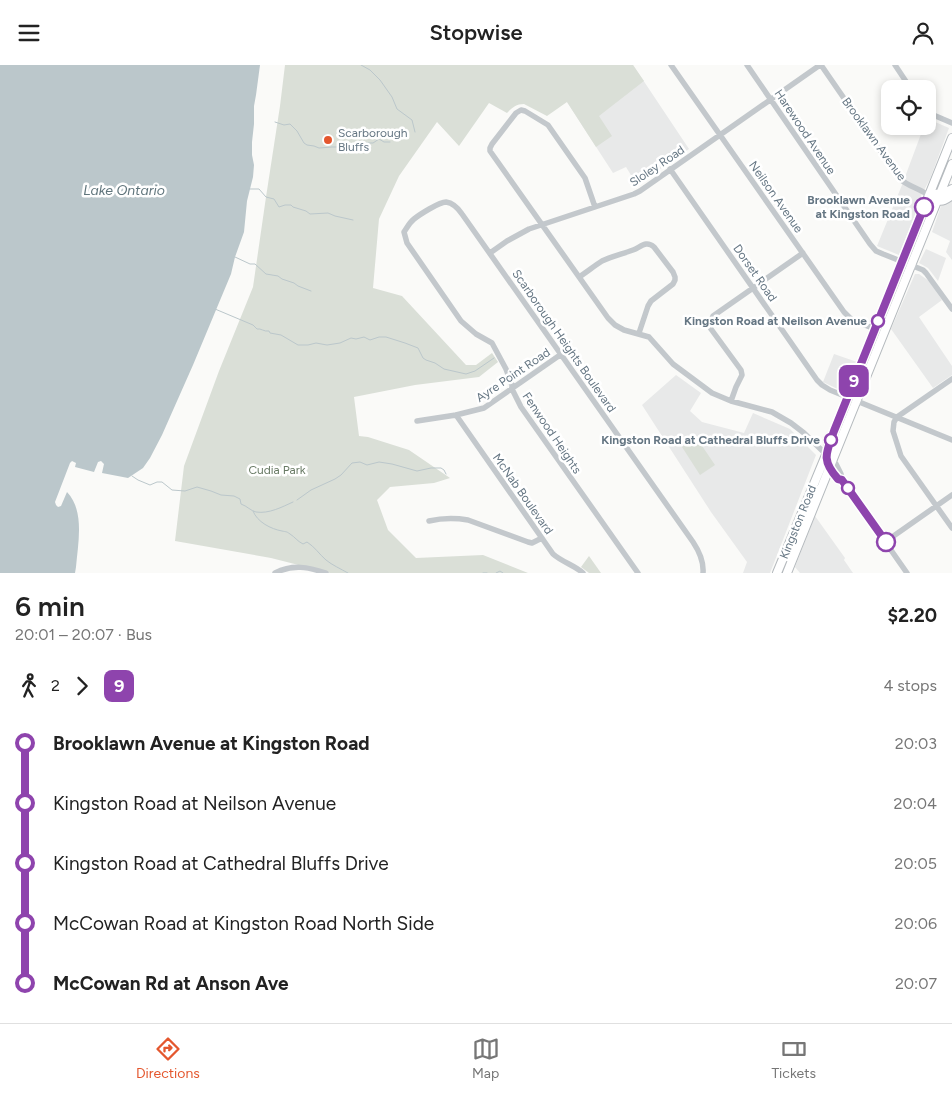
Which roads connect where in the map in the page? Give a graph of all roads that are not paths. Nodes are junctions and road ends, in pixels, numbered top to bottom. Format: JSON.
{"nodes":[{"id":1,"x":671,"y":65,"type":"edge"},
{"id":2,"x":747,"y":65,"type":"edge"},
{"id":3,"x":821,"y":65,"type":"edge"},
{"id":4,"x":895,"y":65,"type":"edge"},
{"id":5,"x":905,"y":80,"type":"edge"},
{"id":6,"x":771,"y":99,"type":"junction"},
{"id":7,"x":936,"y":116,"type":"edge"},
{"id":8,"x":952,"y":123,"type":"edge"},
{"id":9,"x":720,"y":135,"type":"junction"},
{"id":10,"x":952,"y":138,"type":"edge"},
{"id":11,"x":952,"y":164,"type":"edge"},
{"id":12,"x":670,"y":169,"type":"junction"},
{"id":13,"x":952,"y":189,"type":"edge"},
{"id":14,"x":952,"y":195,"type":"edge"},
{"id":15,"x":929,"y":196,"type":"junction"},
{"id":16,"x":939,"y":197,"type":"junction"},
{"id":17,"x":596,"y":207,"type":"junction"},
{"id":18,"x":542,"y":224,"type":"junction"},
{"id":19,"x":404,"y":232,"type":"joint"},
{"id":20,"x":490,"y":253,"type":"junction"},
{"id":21,"x":803,"y":253,"type":"junction"},
{"id":22,"x":902,"y":262,"type":"junction"},
{"id":23,"x":911,"y":265,"type":"junction"},
{"id":24,"x":579,"y":277,"type":"junction"},
{"id":25,"x":753,"y":288,"type":"junction"},
{"id":26,"x":952,"y":309,"type":"edge"},
{"id":27,"x":875,"y":329,"type":"junction"},
{"id":28,"x":639,"y":333,"type":"junction"},
{"id":29,"x":560,"y":355,"type":"junction"},
{"id":30,"x":952,"y":379,"type":"edge"},
{"id":31,"x":512,"y":389,"type":"junction"},
{"id":32,"x":848,"y":397,"type":"junction"},
{"id":33,"x":857,"y":400,"type":"junction"},
{"id":34,"x":731,"y":401,"type":"junction"},
{"id":35,"x":456,"y":415,"type":"junction"},
{"id":36,"x":898,"y":417,"type":"junction"},
{"id":37,"x":417,"y":421,"type":"dead end"},
{"id":38,"x":952,"y":440,"type":"edge"},
{"id":39,"x":829,"y":462,"type":"junction"},
{"id":40,"x":952,"y":495,"type":"edge"},
{"id":41,"x":937,"y":506,"type":"junction"},
{"id":42,"x":429,"y":521,"type":"dead end"},
{"id":43,"x":952,"y":528,"type":"edge"},
{"id":44,"x":542,"y":538,"type":"junction"},
{"id":45,"x":886,"y":542,"type":"junction"},
{"id":46,"x":275,"y":573,"type":"edge"},
{"id":47,"x":326,"y":573,"type":"edge"},
{"id":48,"x":583,"y":573,"type":"edge"},
{"id":49,"x":638,"y":573,"type":"edge"},
{"id":50,"x":703,"y":573,"type":"edge"},
{"id":51,"x":777,"y":573,"type":"edge"},
{"id":52,"x":787,"y":573,"type":"edge"},
{"id":53,"x":907,"y":573,"type":"edge"}],
"edges":[{"from":1,"to":9,"type":"street","name":"Neilson Avenue"},
{"from":2,"to":6,"type":"street","name":"Harewood Avenue"},
{"from":3,"to":6,"type":"street","name":"Sloley Road"},
{"from":3,"to":15,"type":"street","name":"Brooklawn Avenue"},
{"from":4,"to":5,"type":"street"},
{"from":6,"to":9,"type":"street","name":"Sloley Road"},
{"from":6,"to":22,"type":"street","name":"Harewood Avenue"},
{"from":7,"to":8,"type":"street"},
{"from":9,"to":12,"type":"street","name":"Sloley Road"},
{"from":9,"to":21,"type":"street","name":"Neilson Avenue"},
{"from":10,"to":15,"type":"main road","name":"Kingston Road"},
{"from":11,"to":16,"type":"main road","name":"Kingston Road"},
{"from":12,"to":17,"type":"street","name":"Sloley Road"},
{"from":12,"to":25,"type":"street","name":"Dorset Road"},
{"from":13,"to":16,"type":"main road"},
{"from":14,"to":16,"type":"main road"},
{"from":15,"to":16,"type":"main road"},
{"from":15,"to":22,"type":"main road","name":"Kingston Road"},
{"from":16,"to":23,"type":"main road","name":"Kingston Road"},
{"from":17,"to":18,"type":"street","name":"Sloley Road"},
{"from":17,"to":18,"type":"street"},
{"from":18,"to":20,"type":"street","name":"Sloley Road"},
{"from":18,"to":24,"type":"street"},
{"from":19,"to":20,"type":"street","name":"Scarborough Heights Boulevard"},
{"from":19,"to":31,"type":"street","name":"Fenwood Heights"},
{"from":20,"to":29,"type":"street","name":"Scarborough Heights Boulevard"},
{"from":21,"to":25,"type":"street"},
{"from":21,"to":27,"type":"street","name":"Neilson Avenue"},
{"from":22,"to":23,"type":"street","name":"Harewood Avenue"},
{"from":22,"to":27,"type":"main road","name":"Kingston Road"},
{"from":23,"to":26,"type":"street","name":"Harewood Avenue"},
{"from":23,"to":33,"type":"main road","name":"Kingston Road"},
{"from":24,"to":28,"type":"street"},
{"from":24,"to":28,"type":"street"},
{"from":25,"to":32,"type":"street","name":"Dorset Road"},
{"from":25,"to":34,"type":"street"},
{"from":27,"to":32,"type":"main road","name":"Kingston Road"},
{"from":28,"to":34,"type":"street"},
{"from":29,"to":31,"type":"street","name":"Ayre Point Road"},
{"from":29,"to":50,"type":"street","name":"Scarborough Heights Boulevard"},
{"from":30,"to":36,"type":"street"},
{"from":31,"to":35,"type":"street","name":"Ayre Point Road"},
{"from":31,"to":49,"type":"street","name":"Fenwood Heights"},
{"from":32,"to":33,"type":"street","name":"Dorset Road"},
{"from":32,"to":39,"type":"main road","name":"Kingston Road"},
{"from":33,"to":36,"type":"street","name":"Dorset Road"},
{"from":33,"to":39,"type":"main road","name":"Kingston Road"},
{"from":34,"to":39,"type":"street"},
{"from":35,"to":37,"type":"street","name":"Ayre Point Road"},
{"from":35,"to":44,"type":"street","name":"McNab Boulevard"},
{"from":36,"to":38,"type":"street","name":"Dorset Road"},
{"from":36,"to":41,"type":"street"},
{"from":39,"to":45,"type":"street"},
{"from":39,"to":51,"type":"main road","name":"Kingston Road"},
{"from":39,"to":52,"type":"main road","name":"Kingston Road"},
{"from":40,"to":41,"type":"street"},
{"from":41,"to":43,"type":"street"},
{"from":41,"to":45,"type":"street"},
{"from":42,"to":44,"type":"street"},
{"from":44,"to":48,"type":"street","name":"McNab Boulevard"},
{"from":45,"to":53,"type":"street"},
{"from":46,"to":47,"type":"street"}]}
